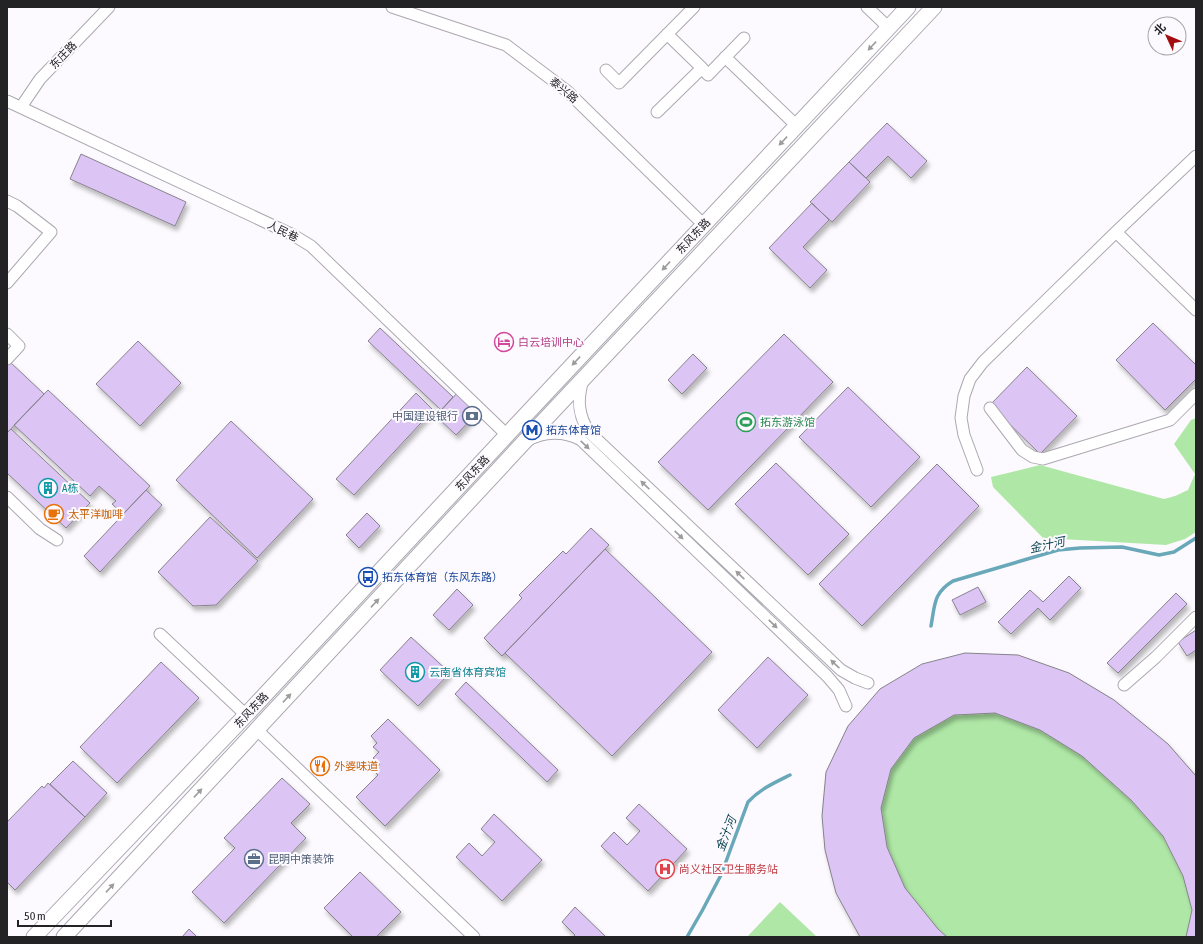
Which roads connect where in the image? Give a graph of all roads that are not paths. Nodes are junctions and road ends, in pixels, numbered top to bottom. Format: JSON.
{"nodes":[{"id":1,"x":109,"y":7,"type":"edge"},
{"id":2,"x":392,"y":7,"type":"edge"},
{"id":3,"x":694,"y":7,"type":"edge"},
{"id":4,"x":867,"y":7,"type":"edge"},
{"id":5,"x":908,"y":7,"type":"edge"},
{"id":6,"x":934,"y":7,"type":"edge"},
{"id":7,"x":889,"y":28,"type":"junction"},
{"id":8,"x":668,"y":34,"type":"junction"},
{"id":9,"x":744,"y":38,"type":"dead end"},
{"id":10,"x":725,"y":57,"type":"junction"},
{"id":11,"x":702,"y":68,"type":"junction"},
{"id":12,"x":606,"y":70,"type":"dead end"},
{"id":13,"x":7,"y":101,"type":"edge"},
{"id":14,"x":21,"y":107,"type":"junction"},
{"id":15,"x":657,"y":112,"type":"dead end"},
{"id":16,"x":797,"y":126,"type":"junction"},
{"id":17,"x":1196,"y":156,"type":"edge"},
{"id":18,"x":7,"y":201,"type":"edge"},
{"id":19,"x":704,"y":226,"type":"junction"},
{"id":20,"x":1116,"y":232,"type":"junction"},
{"id":21,"x":7,"y":283,"type":"edge"},
{"id":22,"x":1196,"y":310,"type":"edge"},
{"id":23,"x":7,"y":334,"type":"edge"},
{"id":24,"x":7,"y":359,"type":"edge"},
{"id":25,"x":583,"y":380,"type":"junction"},
{"id":26,"x":1196,"y":394,"type":"edge"},
{"id":27,"x":990,"y":408,"type":"dead end"},
{"id":28,"x":502,"y":440,"type":"junction"},
{"id":29,"x":523,"y":443,"type":"junction"},
{"id":30,"x":510,"y":458,"type":"junction"},
{"id":31,"x":977,"y":470,"type":"dead end"},
{"id":32,"x":7,"y":497,"type":"edge"},
{"id":33,"x":57,"y":540,"type":"dead end"},
{"id":34,"x":1196,"y":617,"type":"edge"},
{"id":35,"x":160,"y":634,"type":"dead end"},
{"id":36,"x":868,"y":683,"type":"dead end"},
{"id":37,"x":1124,"y":685,"type":"dead end"},
{"id":38,"x":846,"y":706,"type":"dead end"},
{"id":39,"x":246,"y":715,"type":"junction"},
{"id":40,"x":257,"y":730,"type":"junction"},
{"id":41,"x":34,"y":937,"type":"edge"},
{"id":42,"x":64,"y":937,"type":"edge"},
{"id":43,"x":474,"y":937,"type":"edge"}],
"edges":[{"from":1,"to":14,"type":"street","name":"东庄路"},
{"from":2,"to":19,"type":"street","name":"泰兴路"},
{"from":3,"to":8,"type":"street"},
{"from":4,"to":7,"type":"street"},
{"from":5,"to":7,"type":"main road","name":"东风东路"},
{"from":6,"to":25,"type":"main road","name":"东风东路"},
{"from":7,"to":16,"type":"main road","name":"东风东路","one_way":true},
{"from":8,"to":11,"type":"street"},
{"from":8,"to":12,"type":"street"},
{"from":9,"to":10,"type":"street"},
{"from":10,"to":11,"type":"street"},
{"from":10,"to":16,"type":"street"},
{"from":11,"to":15,"type":"street"},
{"from":13,"to":14,"type":"street","name":"人民巷"},
{"from":14,"to":28,"type":"street","name":"人民巷"},
{"from":16,"to":19,"type":"main road","name":"东风东路","one_way":true},
{"from":17,"to":20,"type":"street"},
{"from":18,"to":21,"type":"street"},
{"from":19,"to":28,"type":"main road","name":"东风东路","one_way":true},
{"from":20,"to":22,"type":"street"},
{"from":20,"to":31,"type":"street"},
{"from":23,"to":24,"type":"street"},
{"from":25,"to":29,"type":"main road","name":"东风东路"},
{"from":36,"to":25,"type":"street","one_way":true},
{"from":26,"to":27,"type":"street"},
{"from":28,"to":30,"type":"main road"},
{"from":28,"to":39,"type":"main road","name":"东风东路"},
{"from":29,"to":30,"type":"main road","name":"东风东路"},
{"from":29,"to":38,"type":"street","one_way":true},
{"from":40,"to":30,"type":"main road","name":"东风东路","one_way":true},
{"from":32,"to":33,"type":"street"},
{"from":34,"to":37,"type":"street"},
{"from":35,"to":39,"type":"street"},
{"from":39,"to":41,"type":"main road","name":"东风东路"},
{"from":42,"to":40,"type":"main road","name":"东风东路","one_way":true},
{"from":40,"to":43,"type":"street"}]}
